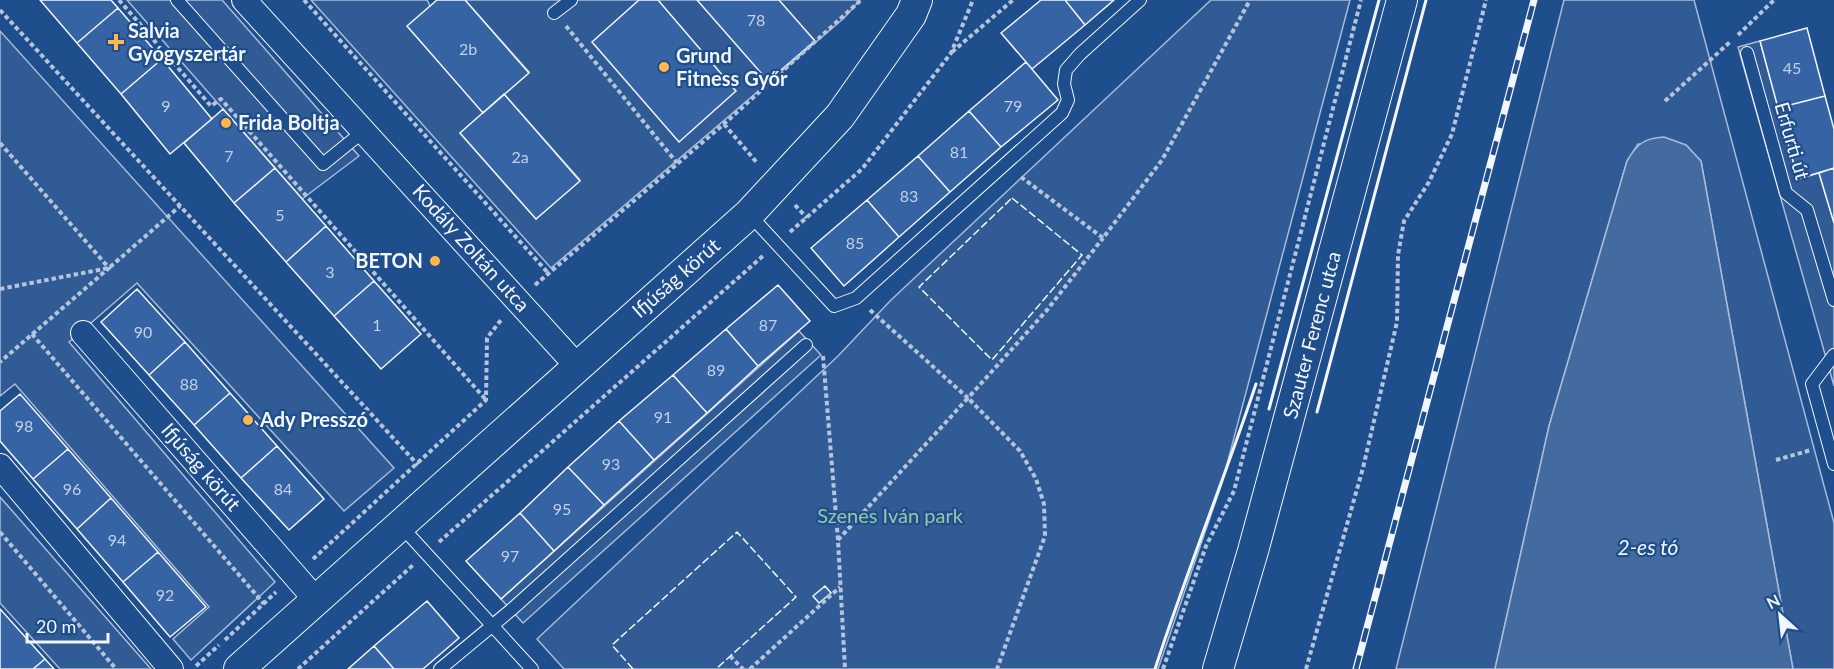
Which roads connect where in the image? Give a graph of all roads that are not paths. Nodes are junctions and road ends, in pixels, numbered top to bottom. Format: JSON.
{"nodes":[{"id":1,"x":177,"y":0,"type":"edge"},
{"id":2,"x":244,"y":0,"type":"edge"},
{"id":3,"x":571,"y":0,"type":"edge"},
{"id":4,"x":917,"y":0,"type":"edge"},
{"id":5,"x":1140,"y":0,"type":"edge"},
{"id":6,"x":1402,"y":0,"type":"edge"},
{"id":7,"x":555,"y":13,"type":"road end"},
{"id":8,"x":1747,"y":53,"type":"dead end"},
{"id":9,"x":365,"y":130,"type":"junction"},
{"id":10,"x":749,"y":214,"type":"junction"},
{"id":11,"x":1834,"y":300,"type":"edge"},
{"id":12,"x":84,"y":333,"type":"dead end"},
{"id":13,"x":806,"y":345,"type":"dead end"},
{"id":14,"x":1834,"y":355,"type":"edge"},
{"id":15,"x":577,"y":366,"type":"junction"},
{"id":16,"x":1834,"y":464,"type":"edge"},
{"id":17,"x":0,"y":466,"type":"edge"},
{"id":18,"x":401,"y":526,"type":"junction"},
{"id":19,"x":317,"y":601,"type":"junction"},
{"id":20,"x":492,"y":625,"type":"junction"},
{"id":21,"x":171,"y":669,"type":"edge"},
{"id":22,"x":239,"y":669,"type":"edge"},
{"id":23,"x":440,"y":669,"type":"edge"},
{"id":24,"x":532,"y":669,"type":"edge"},
{"id":25,"x":1218,"y":669,"type":"edge"}],
"edges":[{"from":1,"to":9,"type":"lane"},
{"from":2,"to":9,"type":"street","name":"Kodály Zoltán utca"},
{"from":3,"to":7,"type":"lane"},
{"from":4,"to":10,"type":"street","name":"Ifjúság körút"},
{"from":5,"to":10,"type":"lane"},
{"from":6,"to":25,"type":"street","name":"Szauter Ferenc utca"},
{"from":8,"to":11,"type":"lane","name":"Erfurti út"},
{"from":9,"to":15,"type":"street","name":"Kodály Zoltán utca"},
{"from":10,"to":15,"type":"street","name":"Ifjúság körút"},
{"from":12,"to":19,"type":"street","name":"Ifjúság körút"},
{"from":13,"to":20,"type":"lane"},
{"from":14,"to":16,"type":"lane"},
{"from":15,"to":18,"type":"street","name":"Ifjúság körút"},
{"from":17,"to":21,"type":"street"},
{"from":18,"to":19,"type":"street","name":"Ifjúság körút"},
{"from":18,"to":20,"type":"lane"},
{"from":19,"to":22,"type":"street","name":"Ifjúság körút"},
{"from":20,"to":23,"type":"lane"},
{"from":20,"to":24,"type":"lane"}]}
